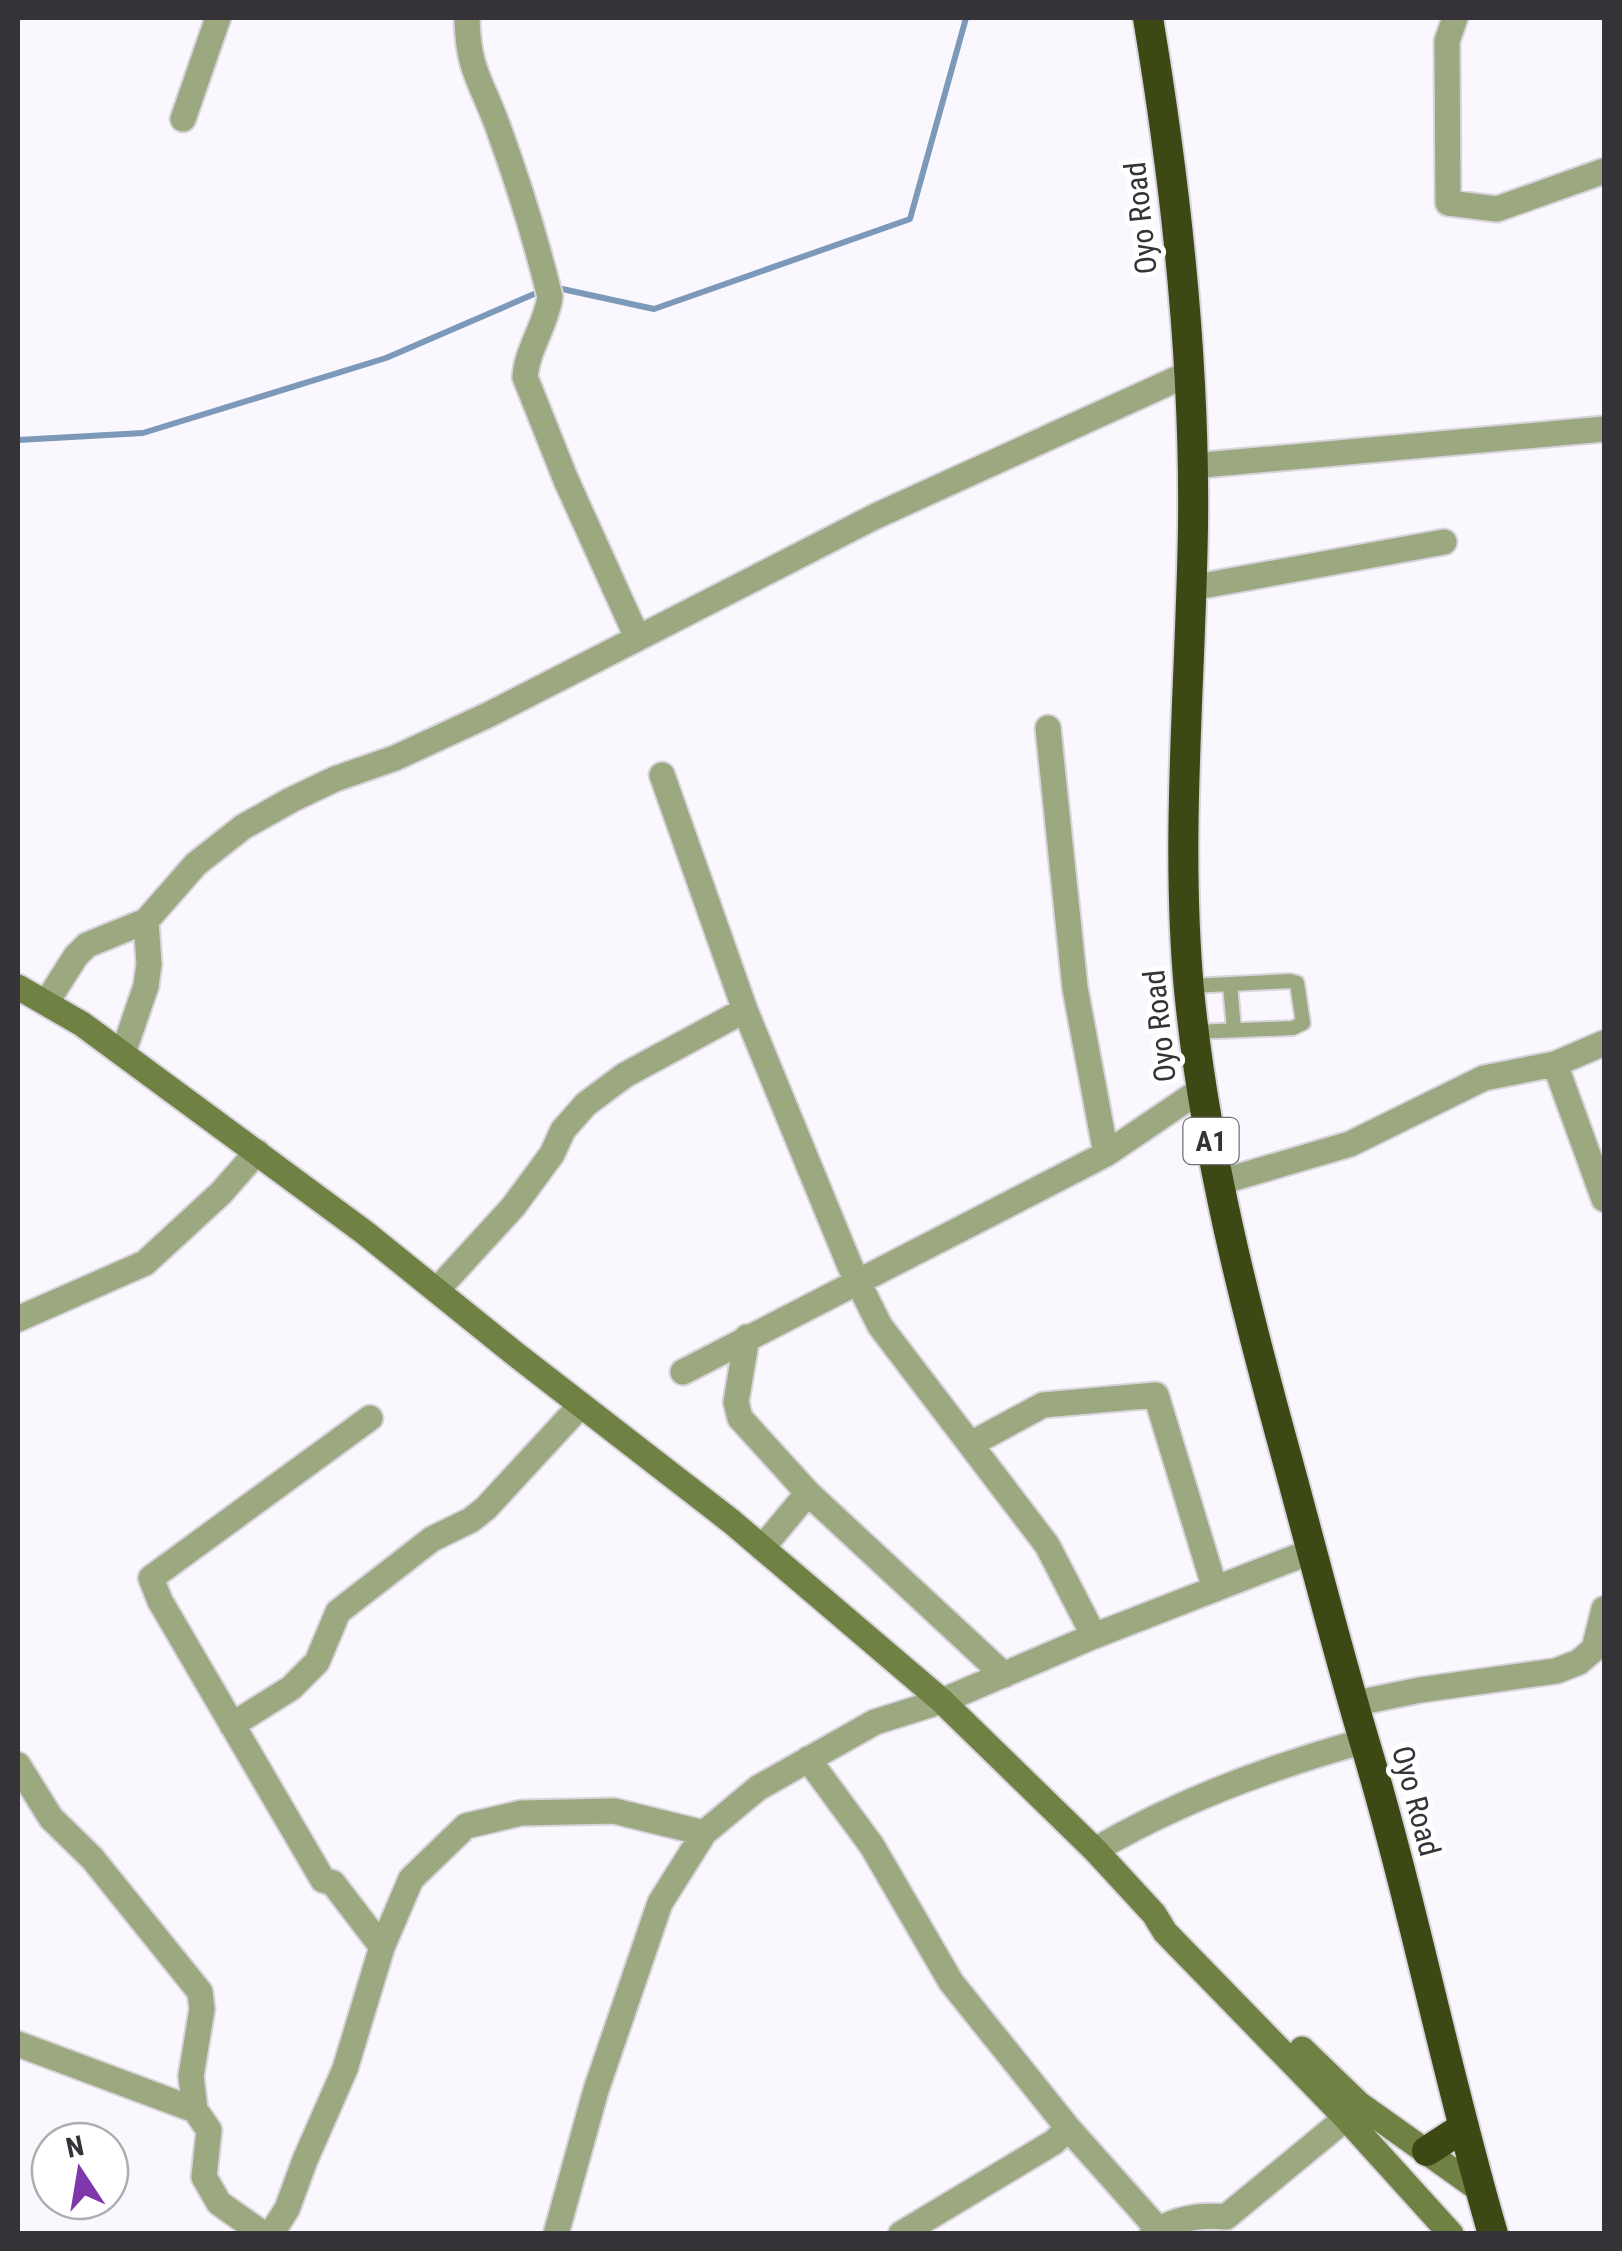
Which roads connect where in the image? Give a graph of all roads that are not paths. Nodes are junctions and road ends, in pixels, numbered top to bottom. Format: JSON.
{"nodes":[{"id":1,"x":218,"y":18,"type":"edge"},
{"id":2,"x":468,"y":18,"type":"edge"},
{"id":3,"x":1148,"y":18,"type":"edge"},
{"id":4,"x":1455,"y":18,"type":"edge"},
{"id":5,"x":183,"y":120,"type":"dead end"},
{"id":6,"x":1604,"y":171,"type":"edge"},
{"id":7,"x":1190,"y":372,"type":"junction"},
{"id":8,"x":1604,"y":428,"type":"edge"},
{"id":9,"x":1192,"y":466,"type":"junction"},
{"id":10,"x":1444,"y":542,"type":"dead end"},
{"id":11,"x":1191,"y":588,"type":"junction"},
{"id":12,"x":637,"y":637,"type":"junction"},
{"id":13,"x":1048,"y":728,"type":"dead end"},
{"id":14,"x":662,"y":775,"type":"dead end"},
{"id":15,"x":146,"y":921,"type":"junction"},
{"id":16,"x":1230,"y":984,"type":"junction"},
{"id":17,"x":1189,"y":986,"type":"junction"},
{"id":18,"x":18,"y":987,"type":"edge"},
{"id":19,"x":46,"y":1004,"type":"junction"},
{"id":20,"x":744,"y":1010,"type":"junction"},
{"id":21,"x":1234,"y":1030,"type":"junction"},
{"id":22,"x":1194,"y":1032,"type":"junction"},
{"id":23,"x":1604,"y":1043,"type":"edge"},
{"id":24,"x":122,"y":1053,"type":"junction"},
{"id":25,"x":1555,"y":1064,"type":"junction"},
{"id":26,"x":1202,"y":1090,"type":"junction"},
{"id":27,"x":256,"y":1152,"type":"junction"},
{"id":28,"x":1106,"y":1154,"type":"junction"},
{"id":29,"x":1217,"y":1182,"type":"junction"},
{"id":30,"x":1604,"y":1199,"type":"edge"},
{"id":31,"x":858,"y":1281,"type":"junction"},
{"id":32,"x":436,"y":1290,"type":"junction"},
{"id":33,"x":18,"y":1319,"type":"edge"},
{"id":34,"x":747,"y":1337,"type":"junction"},
{"id":35,"x":683,"y":1372,"type":"dead end"},
{"id":36,"x":581,"y":1405,"type":"junction"},
{"id":37,"x":370,"y":1418,"type":"dead end"},
{"id":38,"x":971,"y":1444,"type":"junction"},
{"id":39,"x":808,"y":1494,"type":"junction"},
{"id":40,"x":762,"y":1548,"type":"junction"},
{"id":41,"x":1312,"y":1551,"type":"junction"},
{"id":42,"x":1215,"y":1589,"type":"junction"},
{"id":43,"x":1604,"y":1609,"type":"edge"},
{"id":44,"x":1094,"y":1636,"type":"junction"},
{"id":45,"x":1004,"y":1675,"type":"junction"},
{"id":46,"x":942,"y":1701,"type":"junction"},
{"id":47,"x":1352,"y":1704,"type":"junction"},
{"id":48,"x":232,"y":1726,"type":"junction"},
{"id":49,"x":1364,"y":1741,"type":"junction"},
{"id":50,"x":808,"y":1759,"type":"junction"},
{"id":51,"x":18,"y":1766,"type":"edge"},
{"id":52,"x":704,"y":1832,"type":"junction"},
{"id":53,"x":1095,"y":1850,"type":"junction"},
{"id":54,"x":1154,"y":1914,"type":"junction"},
{"id":55,"x":382,"y":1947,"type":"junction"},
{"id":56,"x":18,"y":2044,"type":"edge"},
{"id":57,"x":195,"y":2110,"type":"junction"},
{"id":58,"x":1346,"y":2118,"type":"junction"},
{"id":59,"x":1464,"y":2127,"type":"junction"},
{"id":60,"x":1068,"y":2128,"type":"junction"},
{"id":61,"x":1426,"y":2151,"type":"junction"},
{"id":62,"x":1480,"y":2190,"type":"junction"},
{"id":63,"x":1229,"y":2225,"type":"edge"},
{"id":64,"x":1155,"y":2231,"type":"edge"},
{"id":65,"x":267,"y":2234,"type":"edge"},
{"id":66,"x":556,"y":2234,"type":"edge"},
{"id":67,"x":901,"y":2234,"type":"edge"},
{"id":68,"x":1451,"y":2234,"type":"edge"},
{"id":69,"x":1493,"y":2234,"type":"edge"}],
"edges":[{"from":1,"to":5,"type":"street"},
{"from":2,"to":12,"type":"street"},
{"from":3,"to":7,"type":"highway","name":"Oyo Road","number":"A1"},
{"from":4,"to":6,"type":"street"},
{"from":7,"to":9,"type":"highway","name":"Oyo Road","number":"A1"},
{"from":7,"to":12,"type":"street"},
{"from":8,"to":9,"type":"street"},
{"from":9,"to":11,"type":"highway","name":"Oyo Road","number":"A1"},
{"from":10,"to":11,"type":"street"},
{"from":11,"to":17,"type":"highway","name":"Oyo Road","number":"A1"},
{"from":12,"to":15,"type":"street"},
{"from":13,"to":28,"type":"street"},
{"from":14,"to":20,"type":"street"},
{"from":15,"to":19,"type":"street"},
{"from":15,"to":24,"type":"street"},
{"from":16,"to":17,"type":"lane"},
{"from":16,"to":21,"type":"lane"},
{"from":16,"to":21,"type":"lane"},
{"from":17,"to":22,"type":"highway","name":"Oyo Road","number":"A1"},
{"from":18,"to":19,"type":"main road"},
{"from":19,"to":24,"type":"main road"},
{"from":20,"to":31,"type":"street"},
{"from":20,"to":32,"type":"street"},
{"from":21,"to":22,"type":"lane"},
{"from":22,"to":26,"type":"highway","name":"Oyo Road","number":"A1"},
{"from":23,"to":25,"type":"street"},
{"from":24,"to":27,"type":"main road"},
{"from":25,"to":29,"type":"street"},
{"from":25,"to":30,"type":"street"},
{"from":26,"to":28,"type":"street"},
{"from":26,"to":29,"type":"highway","name":"Oyo Road","number":"A1"},
{"from":27,"to":32,"type":"main road"},
{"from":27,"to":33,"type":"street"},
{"from":28,"to":31,"type":"street"},
{"from":29,"to":41,"type":"highway","name":"Oyo Road","number":"A1"},
{"from":31,"to":34,"type":"street"},
{"from":31,"to":38,"type":"street"},
{"from":32,"to":36,"type":"main road"},
{"from":34,"to":35,"type":"street"},
{"from":34,"to":39,"type":"street"},
{"from":36,"to":40,"type":"main road"},
{"from":36,"to":48,"type":"street"},
{"from":37,"to":48,"type":"street"},
{"from":38,"to":42,"type":"street"},
{"from":38,"to":44,"type":"street"},
{"from":39,"to":40,"type":"street"},
{"from":39,"to":45,"type":"street"},
{"from":40,"to":46,"type":"main road"},
{"from":41,"to":42,"type":"street"},
{"from":41,"to":47,"type":"highway","name":"Oyo Road","number":"A1"},
{"from":42,"to":44,"type":"street"},
{"from":43,"to":47,"type":"street"},
{"from":44,"to":45,"type":"street"},
{"from":45,"to":46,"type":"street"},
{"from":46,"to":50,"type":"street"},
{"from":46,"to":53,"type":"main road"},
{"from":47,"to":49,"type":"highway","name":"Oyo Road","number":"A1"},
{"from":48,"to":55,"type":"street"},
{"from":49,"to":53,"type":"street"},
{"from":49,"to":59,"type":"highway","name":"Oyo Road","number":"A1"},
{"from":50,"to":52,"type":"street"},
{"from":50,"to":60,"type":"street"},
{"from":51,"to":57,"type":"street"},
{"from":52,"to":55,"type":"street"},
{"from":52,"to":66,"type":"street"},
{"from":53,"to":54,"type":"main road"},
{"from":54,"to":58,"type":"main road"},
{"from":54,"to":61,"type":"main road"},
{"from":55,"to":65,"type":"street"},
{"from":56,"to":57,"type":"street"},
{"from":57,"to":65,"type":"street"},
{"from":58,"to":63,"type":"street"},
{"from":58,"to":68,"type":"main road"},
{"from":59,"to":61,"type":"highway"},
{"from":59,"to":62,"type":"highway","name":"Oyo Road","number":"A1"},
{"from":60,"to":64,"type":"street"},
{"from":60,"to":67,"type":"street"},
{"from":61,"to":62,"type":"main road"},
{"from":62,"to":69,"type":"highway","name":"Oyo Road","number":"A1"},
{"from":63,"to":64,"type":"street"}]}
